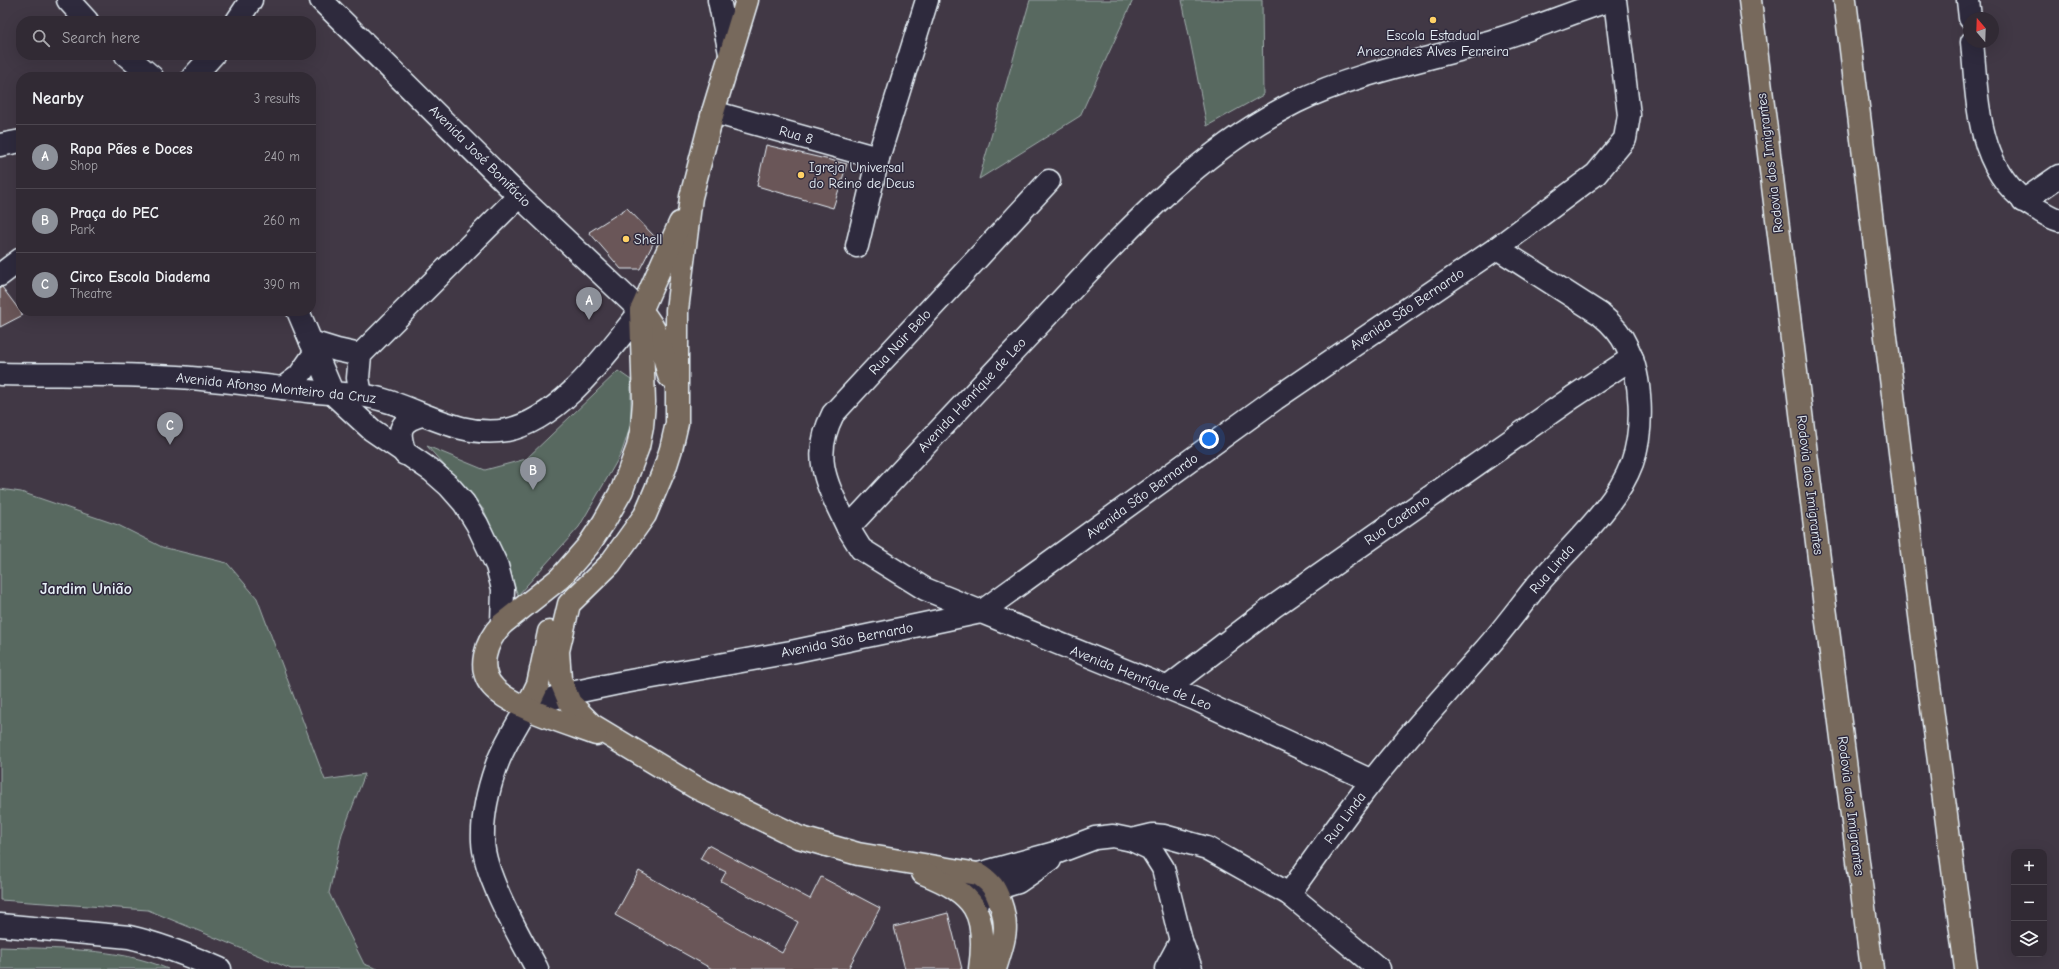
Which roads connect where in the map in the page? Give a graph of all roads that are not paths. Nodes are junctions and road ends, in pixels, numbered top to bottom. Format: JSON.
{"nodes":[{"id":1,"x":68,"y":0,"type":"edge"},
{"id":2,"x":321,"y":0,"type":"edge"},
{"id":3,"x":719,"y":0,"type":"edge"},
{"id":4,"x":747,"y":0,"type":"edge"},
{"id":5,"x":926,"y":0,"type":"edge"},
{"id":6,"x":1610,"y":0,"type":"edge"},
{"id":7,"x":1615,"y":0,"type":"edge"},
{"id":8,"x":1750,"y":0,"type":"edge"},
{"id":9,"x":1845,"y":0,"type":"edge"},
{"id":10,"x":1968,"y":0,"type":"edge"},
{"id":11,"x":253,"y":1,"type":"edge"},
{"id":12,"x":1969,"y":12,"type":"edge"},
{"id":13,"x":82,"y":16,"type":"edge"},
{"id":14,"x":241,"y":16,"type":"edge"},
{"id":15,"x":1973,"y":48,"type":"edge"},
{"id":16,"x":730,"y":52,"type":"junction"},
{"id":17,"x":132,"y":60,"type":"edge"},
{"id":18,"x":209,"y":60,"type":"edge"},
{"id":19,"x":212,"y":60,"type":"edge"},
{"id":20,"x":146,"y":72,"type":"edge"},
{"id":21,"x":198,"y":72,"type":"edge"},
{"id":22,"x":209,"y":72,"type":"edge"},
{"id":23,"x":713,"y":112,"type":"junction"},
{"id":24,"x":16,"y":142,"type":"edge"},
{"id":25,"x":0,"y":145,"type":"edge"},
{"id":26,"x":878,"y":158,"type":"junction"},
{"id":27,"x":2059,"y":176,"type":"edge"},
{"id":28,"x":1049,"y":181,"type":"dead end"},
{"id":29,"x":519,"y":196,"type":"junction"},
{"id":30,"x":691,"y":197,"type":"junction"},
{"id":31,"x":2023,"y":201,"type":"junction"},
{"id":32,"x":2059,"y":220,"type":"edge"},
{"id":33,"x":858,"y":246,"type":"dead end"},
{"id":34,"x":1497,"y":248,"type":"junction"},
{"id":35,"x":16,"y":263,"type":"edge"},
{"id":36,"x":0,"y":275,"type":"edge"},
{"id":37,"x":641,"y":311,"type":"junction"},
{"id":38,"x":300,"y":316,"type":"edge"},
{"id":39,"x":313,"y":347,"type":"junction"},
{"id":40,"x":360,"y":355,"type":"junction"},
{"id":41,"x":1632,"y":358,"type":"junction"},
{"id":42,"x":0,"y":374,"type":"edge"},
{"id":43,"x":283,"y":388,"type":"junction"},
{"id":44,"x":333,"y":394,"type":"junction"},
{"id":45,"x":361,"y":396,"type":"junction"},
{"id":46,"x":677,"y":408,"type":"junction"},
{"id":47,"x":422,"y":415,"type":"junction"},
{"id":48,"x":405,"y":454,"type":"junction"},
{"id":49,"x":848,"y":528,"type":"junction"},
{"id":50,"x":569,"y":604,"type":"junction"},
{"id":51,"x":981,"y":612,"type":"junction"},
{"id":52,"x":502,"y":624,"type":"junction"},
{"id":53,"x":1167,"y":688,"type":"junction"},
{"id":54,"x":566,"y":694,"type":"junction"},
{"id":55,"x":527,"y":707,"type":"junction"},
{"id":56,"x":621,"y":744,"type":"junction"},
{"id":57,"x":1372,"y":781,"type":"junction"},
{"id":58,"x":1132,"y":840,"type":"junction"},
{"id":59,"x":1058,"y":852,"type":"junction"},
{"id":60,"x":900,"y":861,"type":"junction"},
{"id":61,"x":978,"y":874,"type":"junction"},
{"id":62,"x":995,"y":888,"type":"junction"},
{"id":63,"x":1289,"y":894,"type":"junction"},
{"id":64,"x":967,"y":897,"type":"junction"},
{"id":65,"x":0,"y":925,"type":"edge"},
{"id":66,"x":1182,"y":941,"type":"junction"},
{"id":67,"x":220,"y":969,"type":"edge"},
{"id":68,"x":537,"y":969,"type":"edge"},
{"id":69,"x":980,"y":969,"type":"edge"},
{"id":70,"x":995,"y":969,"type":"edge"},
{"id":71,"x":1166,"y":969,"type":"edge"},
{"id":72,"x":1191,"y":969,"type":"edge"},
{"id":73,"x":1379,"y":969,"type":"edge"},
{"id":74,"x":1872,"y":969,"type":"edge"},
{"id":75,"x":1966,"y":969,"type":"edge"}],
"edges":[{"from":1,"to":13,"type":"street"},
{"from":2,"to":29,"type":"street","name":"Avenida José Bonifácio"},
{"from":3,"to":16,"type":"street"},
{"from":4,"to":16,"type":"main road"},
{"from":5,"to":26,"type":"street"},
{"from":6,"to":49,"type":"street","name":"Avenida Henríque de Leo"},
{"from":7,"to":34,"type":"street","name":"Avenida São Bernardo"},
{"from":8,"to":74,"type":"main road","name":"Rodovia dos Imigrantes"},
{"from":9,"to":75,"type":"main road"},
{"from":10,"to":12,"type":"street"},
{"from":11,"to":14,"type":"street"},
{"from":15,"to":31,"type":"street"},
{"from":16,"to":23,"type":"main road"},
{"from":17,"to":20,"type":"street"},
{"from":18,"to":21,"type":"street"},
{"from":19,"to":22,"type":"street"},
{"from":23,"to":26,"type":"street","name":"Rua 8"},
{"from":23,"to":30,"type":"main road"},
{"from":24,"to":25,"type":"street"},
{"from":26,"to":33,"type":"street"},
{"from":27,"to":31,"type":"street"},
{"from":28,"to":49,"type":"street","name":"Rua Nair Belo"},
{"from":29,"to":37,"type":"street","name":"Avenida José Bonifácio"},
{"from":29,"to":40,"type":"street"},
{"from":30,"to":37,"type":"main road"},
{"from":30,"to":46,"type":"main road"},
{"from":31,"to":32,"type":"street"},
{"from":34,"to":41,"type":"street","name":"Rua Linda"},
{"from":34,"to":51,"type":"street","name":"Avenida São Bernardo"},
{"from":35,"to":36,"type":"street"},
{"from":37,"to":46,"type":"main road"},
{"from":37,"to":47,"type":"street","name":"Avenida Afonso Monteiro da Cruz"},
{"from":37,"to":52,"type":"main road"},
{"from":38,"to":39,"type":"street"},
{"from":39,"to":40,"type":"street"},
{"from":39,"to":43,"type":"street"},
{"from":39,"to":44,"type":"street"},
{"from":40,"to":45,"type":"street"},
{"from":41,"to":53,"type":"street","name":"Rua Caetano"},
{"from":41,"to":57,"type":"street","name":"Rua Linda"},
{"from":42,"to":43,"type":"street","name":"Avenida Afonso Monteiro da Cruz"},
{"from":43,"to":44,"type":"street","name":"Avenida Afonso Monteiro da Cruz"},
{"from":44,"to":45,"type":"street","name":"Avenida Afonso Monteiro da Cruz"},
{"from":44,"to":48,"type":"street"},
{"from":45,"to":47,"type":"street","name":"Avenida Afonso Monteiro da Cruz"},
{"from":46,"to":50,"type":"main road"},
{"from":47,"to":48,"type":"street"},
{"from":48,"to":52,"type":"street"},
{"from":49,"to":51,"type":"street","name":"Avenida Henríque de Leo"},
{"from":50,"to":54,"type":"main road"},
{"from":50,"to":55,"type":"main road"},
{"from":51,"to":53,"type":"street","name":"Avenida Henríque de Leo"},
{"from":51,"to":54,"type":"street","name":"Avenida São Bernardo"},
{"from":52,"to":55,"type":"main road"},
{"from":53,"to":57,"type":"street","name":"Avenida Henríque de Leo"},
{"from":54,"to":55,"type":"street","name":"Avenida São Bernardo"},
{"from":54,"to":56,"type":"main road"},
{"from":55,"to":56,"type":"main road"},
{"from":55,"to":68,"type":"street"},
{"from":56,"to":60,"type":"main road"},
{"from":57,"to":63,"type":"street","name":"Rua Linda"},
{"from":58,"to":59,"type":"street"},
{"from":58,"to":63,"type":"street"},
{"from":58,"to":66,"type":"street"},
{"from":59,"to":61,"type":"street"},
{"from":59,"to":62,"type":"street"},
{"from":60,"to":61,"type":"main road"},
{"from":60,"to":64,"type":"main road"},
{"from":61,"to":62,"type":"main road"},
{"from":61,"to":64,"type":"street"},
{"from":62,"to":64,"type":"street"},
{"from":62,"to":70,"type":"main road"},
{"from":63,"to":73,"type":"street"},
{"from":64,"to":69,"type":"main road"},
{"from":65,"to":67,"type":"street"},
{"from":66,"to":71,"type":"street"},
{"from":66,"to":72,"type":"street"}]}
